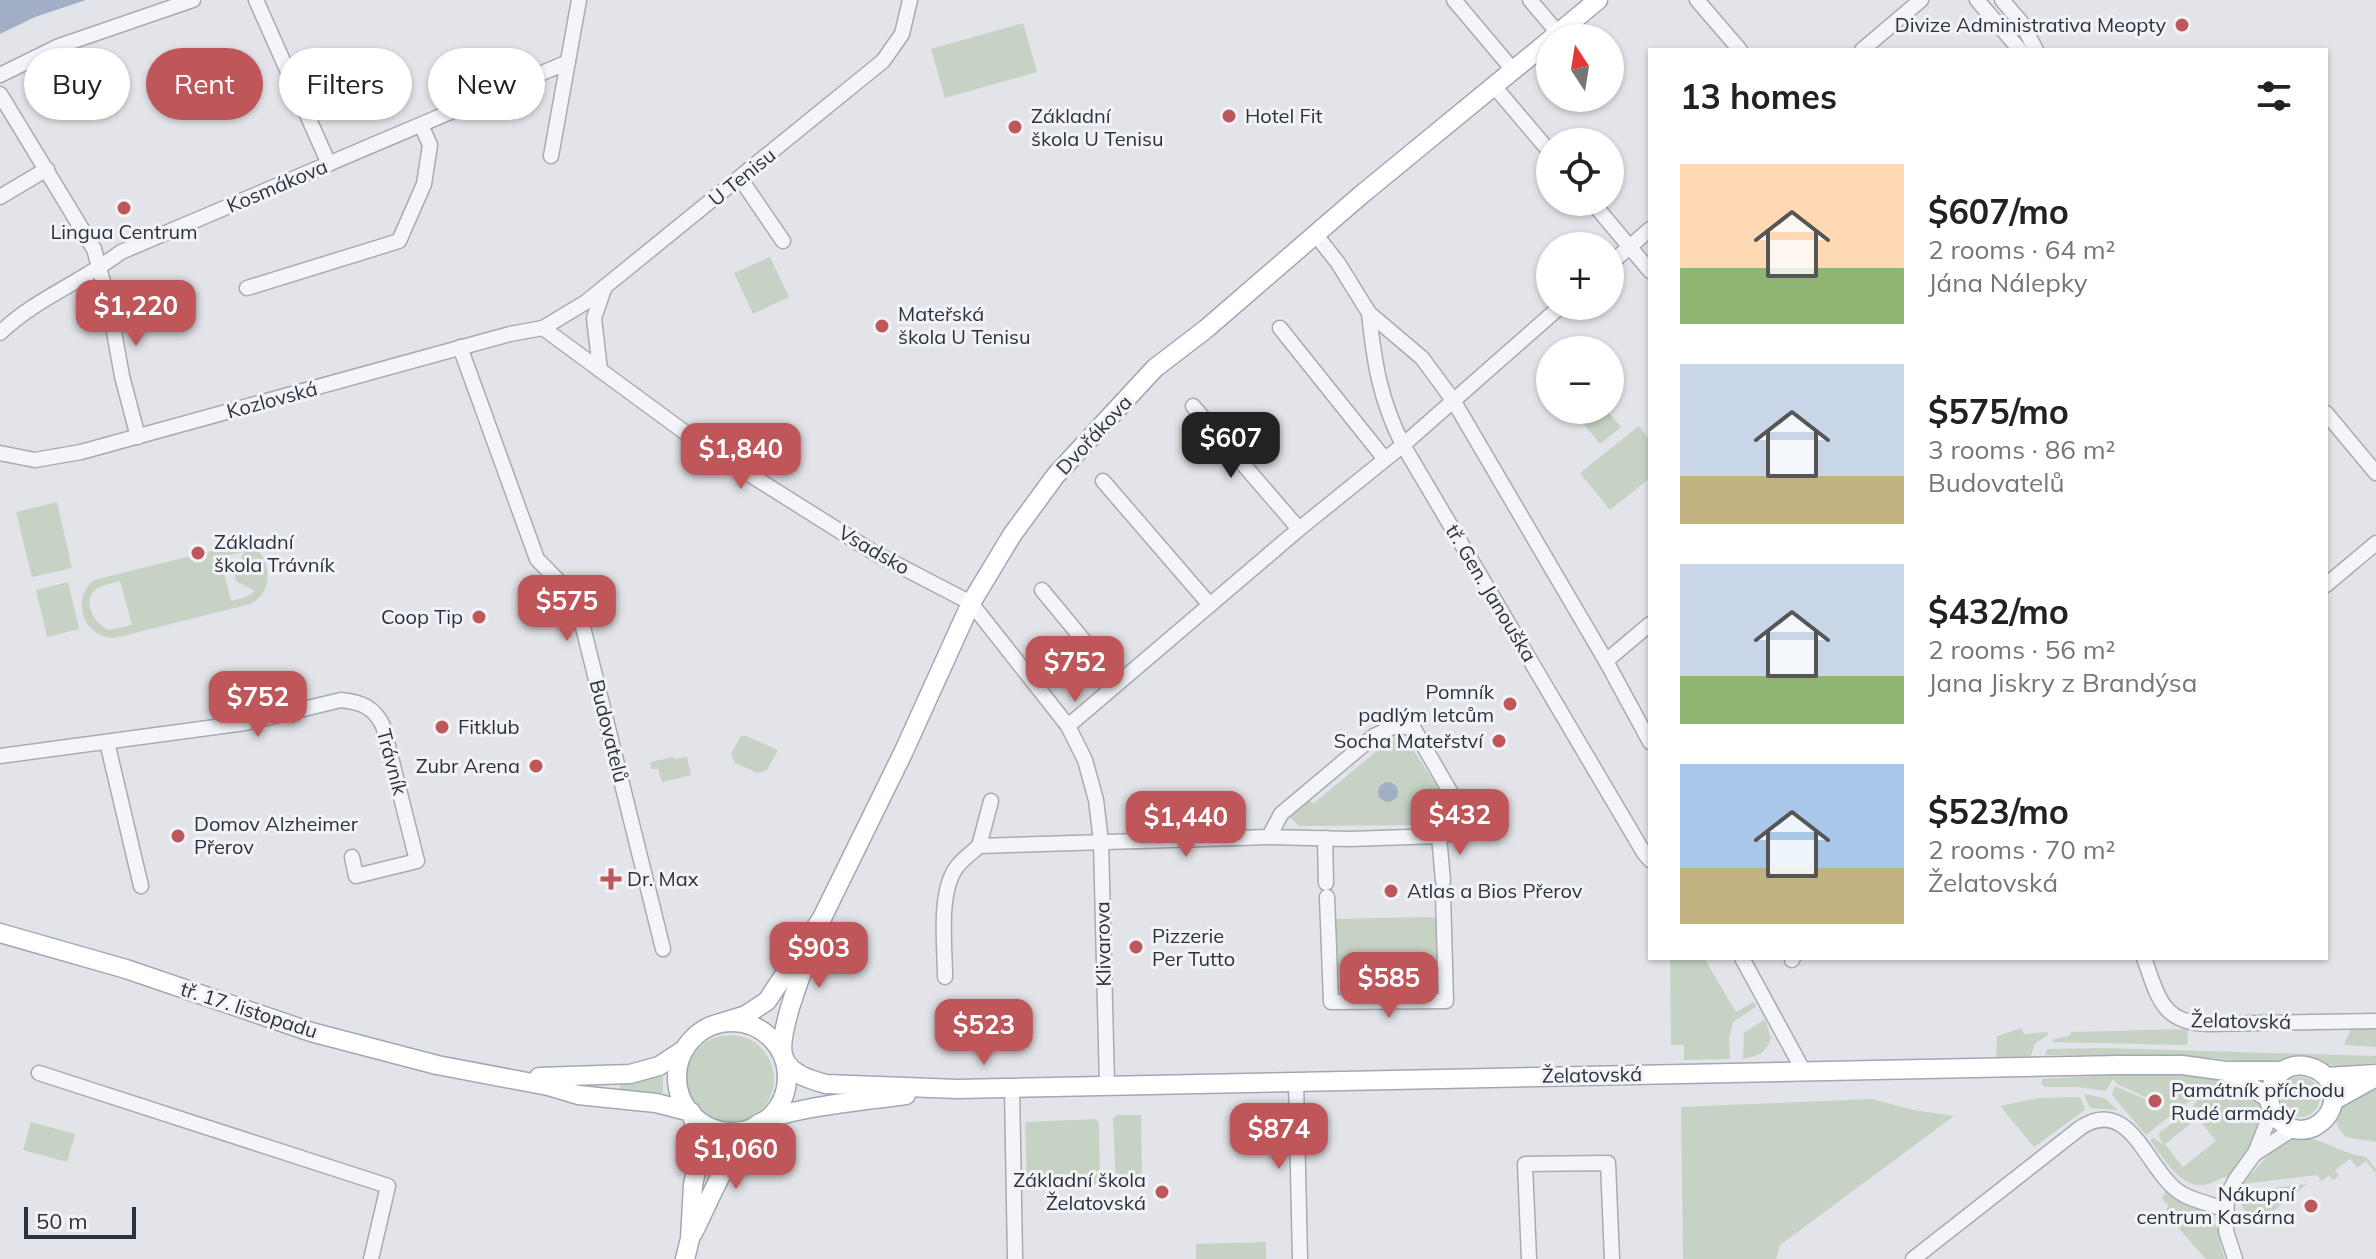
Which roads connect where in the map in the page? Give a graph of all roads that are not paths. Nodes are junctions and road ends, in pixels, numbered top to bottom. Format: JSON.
{"nodes":[{"id":1,"x":193,"y":0,"type":"edge"},
{"id":2,"x":256,"y":0,"type":"edge"},
{"id":3,"x":579,"y":0,"type":"edge"},
{"id":4,"x":910,"y":0,"type":"edge"},
{"id":5,"x":1454,"y":0,"type":"edge"},
{"id":6,"x":1530,"y":0,"type":"edge"},
{"id":7,"x":1598,"y":0,"type":"edge"},
{"id":8,"x":1697,"y":0,"type":"edge"},
{"id":9,"x":1921,"y":0,"type":"edge"},
{"id":10,"x":1977,"y":0,"type":"edge"},
{"id":11,"x":2002,"y":0,"type":"edge"},
{"id":12,"x":1545,"y":24,"type":"edge"},
{"id":13,"x":1569,"y":24,"type":"edge"},
{"id":14,"x":1738,"y":48,"type":"edge"},
{"id":15,"x":1864,"y":48,"type":"edge"},
{"id":16,"x":2027,"y":48,"type":"edge"},
{"id":17,"x":1536,"y":51,"type":"edge"},
{"id":18,"x":568,"y":62,"type":"junction"},
{"id":19,"x":1513,"y":70,"type":"junction"},
{"id":20,"x":0,"y":75,"type":"edge"},
{"id":21,"x":1494,"y":86,"type":"junction"},
{"id":22,"x":0,"y":94,"type":"edge"},
{"id":23,"x":421,"y":125,"type":"junction"},
{"id":24,"x":1536,"y":136,"type":"edge"},
{"id":25,"x":551,"y":156,"type":"dead end"},
{"id":26,"x":329,"y":164,"type":"junction"},
{"id":27,"x":47,"y":169,"type":"junction"},
{"id":28,"x":740,"y":178,"type":"junction"},
{"id":29,"x":0,"y":197,"type":"edge"},
{"id":30,"x":1604,"y":216,"type":"edge"},
{"id":31,"x":1648,"y":231,"type":"edge"},
{"id":32,"x":1316,"y":235,"type":"junction"},
{"id":33,"x":783,"y":241,"type":"dead end"},
{"id":34,"x":1630,"y":246,"type":"junction"},
{"id":35,"x":1624,"y":251,"type":"edge"},
{"id":36,"x":1648,"y":268,"type":"edge"},
{"id":37,"x":100,"y":269,"type":"junction"},
{"id":38,"x":605,"y":287,"type":"junction"},
{"id":39,"x":247,"y":288,"type":"dead end"},
{"id":40,"x":1369,"y":313,"type":"junction"},
{"id":41,"x":1545,"y":320,"type":"edge"},
{"id":42,"x":543,"y":328,"type":"junction"},
{"id":43,"x":1280,"y":328,"type":"dead end"},
{"id":44,"x":0,"y":333,"type":"edge"},
{"id":45,"x":460,"y":347,"type":"junction"},
{"id":46,"x":600,"y":370,"type":"junction"},
{"id":47,"x":1453,"y":400,"type":"junction"},
{"id":48,"x":1193,"y":406,"type":"dead end"},
{"id":49,"x":2328,"y":415,"type":"edge"},
{"id":50,"x":138,"y":437,"type":"junction"},
{"id":51,"x":1403,"y":445,"type":"junction"},
{"id":52,"x":0,"y":453,"type":"edge"},
{"id":53,"x":1384,"y":458,"type":"junction"},
{"id":54,"x":2376,"y":473,"type":"edge"},
{"id":55,"x":1103,"y":481,"type":"dead end"},
{"id":56,"x":1299,"y":529,"type":"junction"},
{"id":57,"x":2376,"y":543,"type":"edge"},
{"id":58,"x":2328,"y":583,"type":"edge"},
{"id":59,"x":1042,"y":590,"type":"dead end"},
{"id":60,"x":971,"y":603,"type":"junction"},
{"id":61,"x":1210,"y":605,"type":"junction"},
{"id":62,"x":1648,"y":626,"type":"edge"},
{"id":63,"x":1606,"y":661,"type":"junction"},
{"id":64,"x":1118,"y":682,"type":"junction"},
{"id":65,"x":1068,"y":726,"type":"junction"},
{"id":66,"x":1648,"y":738,"type":"edge"},
{"id":67,"x":107,"y":742,"type":"junction"},
{"id":68,"x":0,"y":756,"type":"edge"},
{"id":69,"x":991,"y":801,"type":"dead end"},
{"id":70,"x":1439,"y":836,"type":"junction"},
{"id":71,"x":1269,"y":837,"type":"junction"},
{"id":72,"x":1325,"y":838,"type":"junction"},
{"id":73,"x":1101,"y":841,"type":"junction"},
{"id":74,"x":979,"y":846,"type":"junction"},
{"id":75,"x":352,"y":857,"type":"dead end"},
{"id":76,"x":1648,"y":858,"type":"edge"},
{"id":77,"x":141,"y":886,"type":"dead end"},
{"id":78,"x":822,"y":918,"type":"junction"},
{"id":79,"x":0,"y":933,"type":"edge"},
{"id":80,"x":663,"y":949,"type":"dead end"},
{"id":81,"x":1743,"y":960,"type":"edge"},
{"id":82,"x":2145,"y":960,"type":"edge"},
{"id":83,"x":945,"y":977,"type":"dead end"},
{"id":84,"x":2376,"y":1021,"type":"edge"},
{"id":85,"x":720,"y":1023,"type":"junction"},
{"id":86,"x":685,"y":1049,"type":"junction"},
{"id":87,"x":784,"y":1057,"type":"junction"},
{"id":88,"x":1803,"y":1070,"type":"junction"},
{"id":89,"x":2226,"y":1071,"type":"junction"},
{"id":90,"x":2282,"y":1071,"type":"junction"},
{"id":91,"x":39,"y":1073,"type":"dead end"},
{"id":92,"x":2376,"y":1076,"type":"edge"},
{"id":93,"x":501,"y":1077,"type":"junction"},
{"id":94,"x":2326,"y":1077,"type":"junction"},
{"id":95,"x":1296,"y":1082,"type":"junction"},
{"id":96,"x":1107,"y":1085,"type":"junction"},
{"id":97,"x":1012,"y":1087,"type":"junction"},
{"id":98,"x":957,"y":1089,"type":"junction"},
{"id":99,"x":2333,"y":1101,"type":"junction"},
{"id":100,"x":2270,"y":1104,"type":"junction"},
{"id":101,"x":691,"y":1112,"type":"junction"},
{"id":102,"x":755,"y":1126,"type":"junction"},
{"id":103,"x":2293,"y":1129,"type":"junction"},
{"id":104,"x":2255,"y":1153,"type":"junction"},
{"id":105,"x":2225,"y":1210,"type":"junction"},
{"id":106,"x":690,"y":1239,"type":"junction"},
{"id":107,"x":371,"y":1259,"type":"edge"},
{"id":108,"x":685,"y":1259,"type":"edge"},
{"id":109,"x":1015,"y":1259,"type":"edge"},
{"id":110,"x":1300,"y":1259,"type":"edge"},
{"id":111,"x":1529,"y":1259,"type":"edge"},
{"id":112,"x":1612,"y":1259,"type":"edge"},
{"id":113,"x":1913,"y":1259,"type":"edge"},
{"id":114,"x":2235,"y":1259,"type":"edge"}],
"edges":[{"from":1,"to":20,"type":"street"},
{"from":2,"to":26,"type":"street"},
{"from":3,"to":18,"type":"street"},
{"from":4,"to":28,"type":"street","name":"U Tenisu"},
{"from":5,"to":19,"type":"street"},
{"from":6,"to":12,"type":"street"},
{"from":7,"to":13,"type":"main road","name":"Dvořákova"},
{"from":8,"to":14,"type":"street"},
{"from":9,"to":15,"type":"street"},
{"from":10,"to":16,"type":"street"},
{"from":11,"to":16,"type":"street"},
{"from":17,"to":19,"type":"main road","name":"Dvořákova"},
{"from":18,"to":23,"type":"street","name":"Kosmákova"},
{"from":18,"to":25,"type":"street"},
{"from":19,"to":21,"type":"main road","name":"Dvořákova"},
{"from":21,"to":24,"type":"street"},
{"from":21,"to":32,"type":"main road","name":"Dvořákova"},
{"from":22,"to":27,"type":"street"},
{"from":23,"to":26,"type":"street","name":"Kosmákova"},
{"from":23,"to":39,"type":"street"},
{"from":26,"to":37,"type":"street","name":"Kosmákova"},
{"from":27,"to":29,"type":"street"},
{"from":27,"to":37,"type":"street"},
{"from":28,"to":33,"type":"street"},
{"from":28,"to":38,"type":"street","name":"U Tenisu"},
{"from":30,"to":34,"type":"street"},
{"from":31,"to":34,"type":"street"},
{"from":32,"to":40,"type":"street","name":"tř. Gen. Janouška"},
{"from":32,"to":60,"type":"main road","name":"Dvořákova"},
{"from":34,"to":35,"type":"street"},
{"from":34,"to":36,"type":"street"},
{"from":37,"to":44,"type":"street","name":"Kosmákova"},
{"from":37,"to":50,"type":"street"},
{"from":38,"to":42,"type":"street","name":"U Tenisu"},
{"from":38,"to":46,"type":"street"},
{"from":40,"to":47,"type":"street","name":"tř. Gen. Janouška"},
{"from":40,"to":51,"type":"street","name":"tř. Gen. Janouška"},
{"from":41,"to":47,"type":"street"},
{"from":42,"to":45,"type":"street","name":"Kozlovská"},
{"from":42,"to":46,"type":"street","name":"Vsadsko"},
{"from":43,"to":53,"type":"street"},
{"from":45,"to":50,"type":"street","name":"Kozlovská"},
{"from":45,"to":80,"type":"street","name":"Budovatelů"},
{"from":46,"to":60,"type":"street","name":"Vsadsko"},
{"from":47,"to":51,"type":"street"},
{"from":47,"to":63,"type":"street","name":"tř. Gen. Janouška"},
{"from":48,"to":56,"type":"street"},
{"from":49,"to":54,"type":"street"},
{"from":50,"to":52,"type":"street","name":"Kozlovská"},
{"from":51,"to":53,"type":"street"},
{"from":51,"to":76,"type":"street","name":"tř. Gen. Janouška"},
{"from":53,"to":56,"type":"street"},
{"from":55,"to":61,"type":"street"},
{"from":56,"to":61,"type":"street"},
{"from":57,"to":58,"type":"street"},
{"from":59,"to":64,"type":"street"},
{"from":60,"to":65,"type":"street","name":"Klivarova"},
{"from":60,"to":78,"type":"main road","name":"Dvořákova"},
{"from":61,"to":64,"type":"street"},
{"from":62,"to":63,"type":"street"},
{"from":63,"to":66,"type":"street","name":"tř. Gen. Janouška"},
{"from":64,"to":65,"type":"street"},
{"from":65,"to":73,"type":"street","name":"Klivarova"},
{"from":67,"to":68,"type":"street","name":"Trávník"},
{"from":67,"to":75,"type":"street","name":"Trávník"},
{"from":67,"to":77,"type":"street"},
{"from":69,"to":74,"type":"street"},
{"from":70,"to":71,"type":"street"},
{"from":70,"to":72,"type":"street"},
{"from":70,"to":72,"type":"street"},
{"from":71,"to":72,"type":"street"},
{"from":71,"to":73,"type":"street"},
{"from":73,"to":74,"type":"street"},
{"from":73,"to":96,"type":"street","name":"Klivarova"},
{"from":74,"to":83,"type":"street"},
{"from":78,"to":85,"type":"main road","name":"Dvořákova"},
{"from":78,"to":87,"type":"main road","name":"Dvořákova"},
{"from":79,"to":93,"type":"main road","name":"tř. 17. listopadu"},
{"from":81,"to":88,"type":"street"},
{"from":82,"to":84,"type":"street","name":"Želatovská"},
{"from":85,"to":86,"type":"main road"},
{"from":85,"to":87,"type":"main road"},
{"from":86,"to":93,"type":"main road","name":"tř. 17. listopadu"},
{"from":86,"to":101,"type":"main road"},
{"from":87,"to":98,"type":"main road","name":"Želatovská"},
{"from":87,"to":102,"type":"main road"},
{"from":88,"to":89,"type":"main road","name":"Želatovská"},
{"from":88,"to":95,"type":"main road","name":"Želatovská"},
{"from":89,"to":90,"type":"main road","name":"Želatovská"},
{"from":89,"to":100,"type":"main road","name":"Želatovská"},
{"from":90,"to":94,"type":"main road","name":"Želatovská"},
{"from":90,"to":100,"type":"main road"},
{"from":91,"to":107,"type":"street"},
{"from":92,"to":94,"type":"main road","name":"Želatovská"},
{"from":92,"to":99,"type":"main road","name":"Želatovská"},
{"from":93,"to":101,"type":"main road","name":"tř. 17. listopadu"},
{"from":94,"to":99,"type":"main road"},
{"from":95,"to":96,"type":"main road","name":"Želatovská"},
{"from":95,"to":110,"type":"street"},
{"from":96,"to":97,"type":"main road","name":"Želatovská"},
{"from":97,"to":98,"type":"main road","name":"Želatovská"},
{"from":97,"to":109,"type":"street"},
{"from":98,"to":102,"type":"main road","name":"Želatovská"},
{"from":99,"to":103,"type":"main road","name":"Želatovská"},
{"from":100,"to":103,"type":"main road","name":"Želatovská"},
{"from":100,"to":104,"type":"street"},
{"from":101,"to":102,"type":"main road"},
{"from":101,"to":106,"type":"main road"},
{"from":102,"to":106,"type":"main road"},
{"from":103,"to":104,"type":"street"},
{"from":104,"to":105,"type":"street"},
{"from":105,"to":113,"type":"street"},
{"from":105,"to":114,"type":"street"},
{"from":106,"to":108,"type":"main road"},
{"from":111,"to":112,"type":"street"}]}
